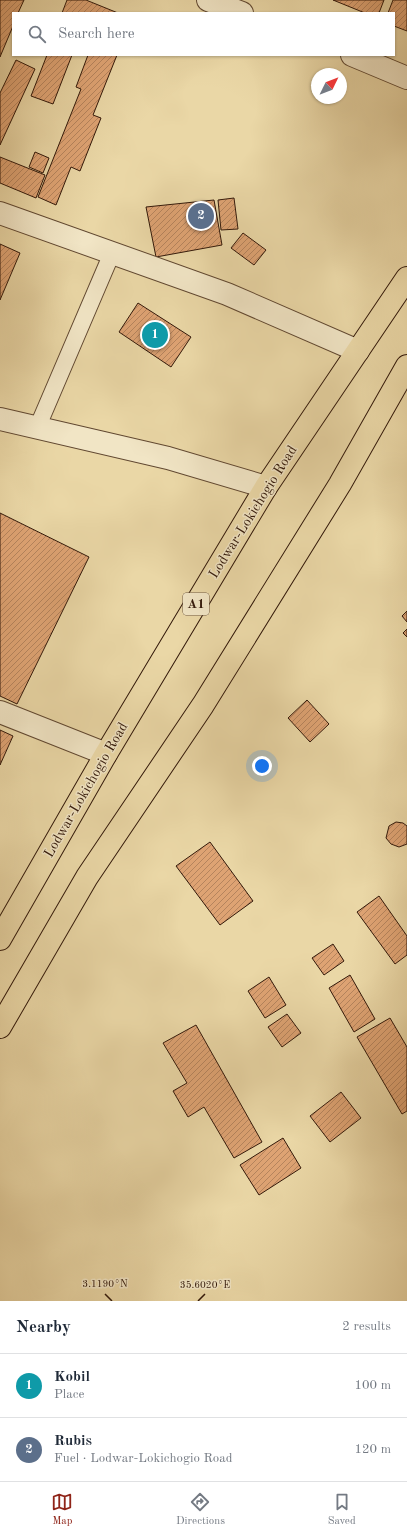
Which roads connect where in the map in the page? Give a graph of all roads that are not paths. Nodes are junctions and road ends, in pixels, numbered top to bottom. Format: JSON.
{"nodes":[{"id":1,"x":208,"y":0,"type":"edge"},
{"id":2,"x":239,"y":12,"type":"edge"},
{"id":3,"x":354,"y":56,"type":"edge"},
{"id":4,"x":407,"y":78,"type":"edge"},
{"id":5,"x":0,"y":213,"type":"edge"},
{"id":6,"x":112,"y":253,"type":"junction"},
{"id":7,"x":407,"y":278,"type":"edge"},
{"id":8,"x":358,"y":351,"type":"junction"},
{"id":9,"x":406,"y":370,"type":"edge"},
{"id":10,"x":0,"y":419,"type":"edge"},
{"id":11,"x":38,"y":426,"type":"junction"},
{"id":12,"x":266,"y":487,"type":"junction"},
{"id":13,"x":0,"y":712,"type":"edge"},
{"id":14,"x":106,"y":754,"type":"junction"},
{"id":15,"x":0,"y":939,"type":"edge"},
{"id":16,"x":0,"y":1027,"type":"edge"}],
"edges":[{"from":1,"to":2,"type":"street"},
{"from":3,"to":4,"type":"street"},
{"from":5,"to":6,"type":"street"},
{"from":6,"to":8,"type":"street"},
{"from":6,"to":11,"type":"lane"},
{"from":7,"to":8,"type":"highway","name":"Lodwar-Lokichogio Road","number":"A1"},
{"from":8,"to":12,"type":"highway","name":"Lodwar-Lokichogio Road","number":"A1"},
{"from":9,"to":16,"type":"highway"},
{"from":10,"to":11,"type":"street"},
{"from":11,"to":12,"type":"street"},
{"from":12,"to":14,"type":"highway","name":"Lodwar-Lokichogio Road","number":"A1"},
{"from":13,"to":14,"type":"street"},
{"from":14,"to":15,"type":"highway","name":"Lodwar-Lokichogio Road","number":"A1"}]}
